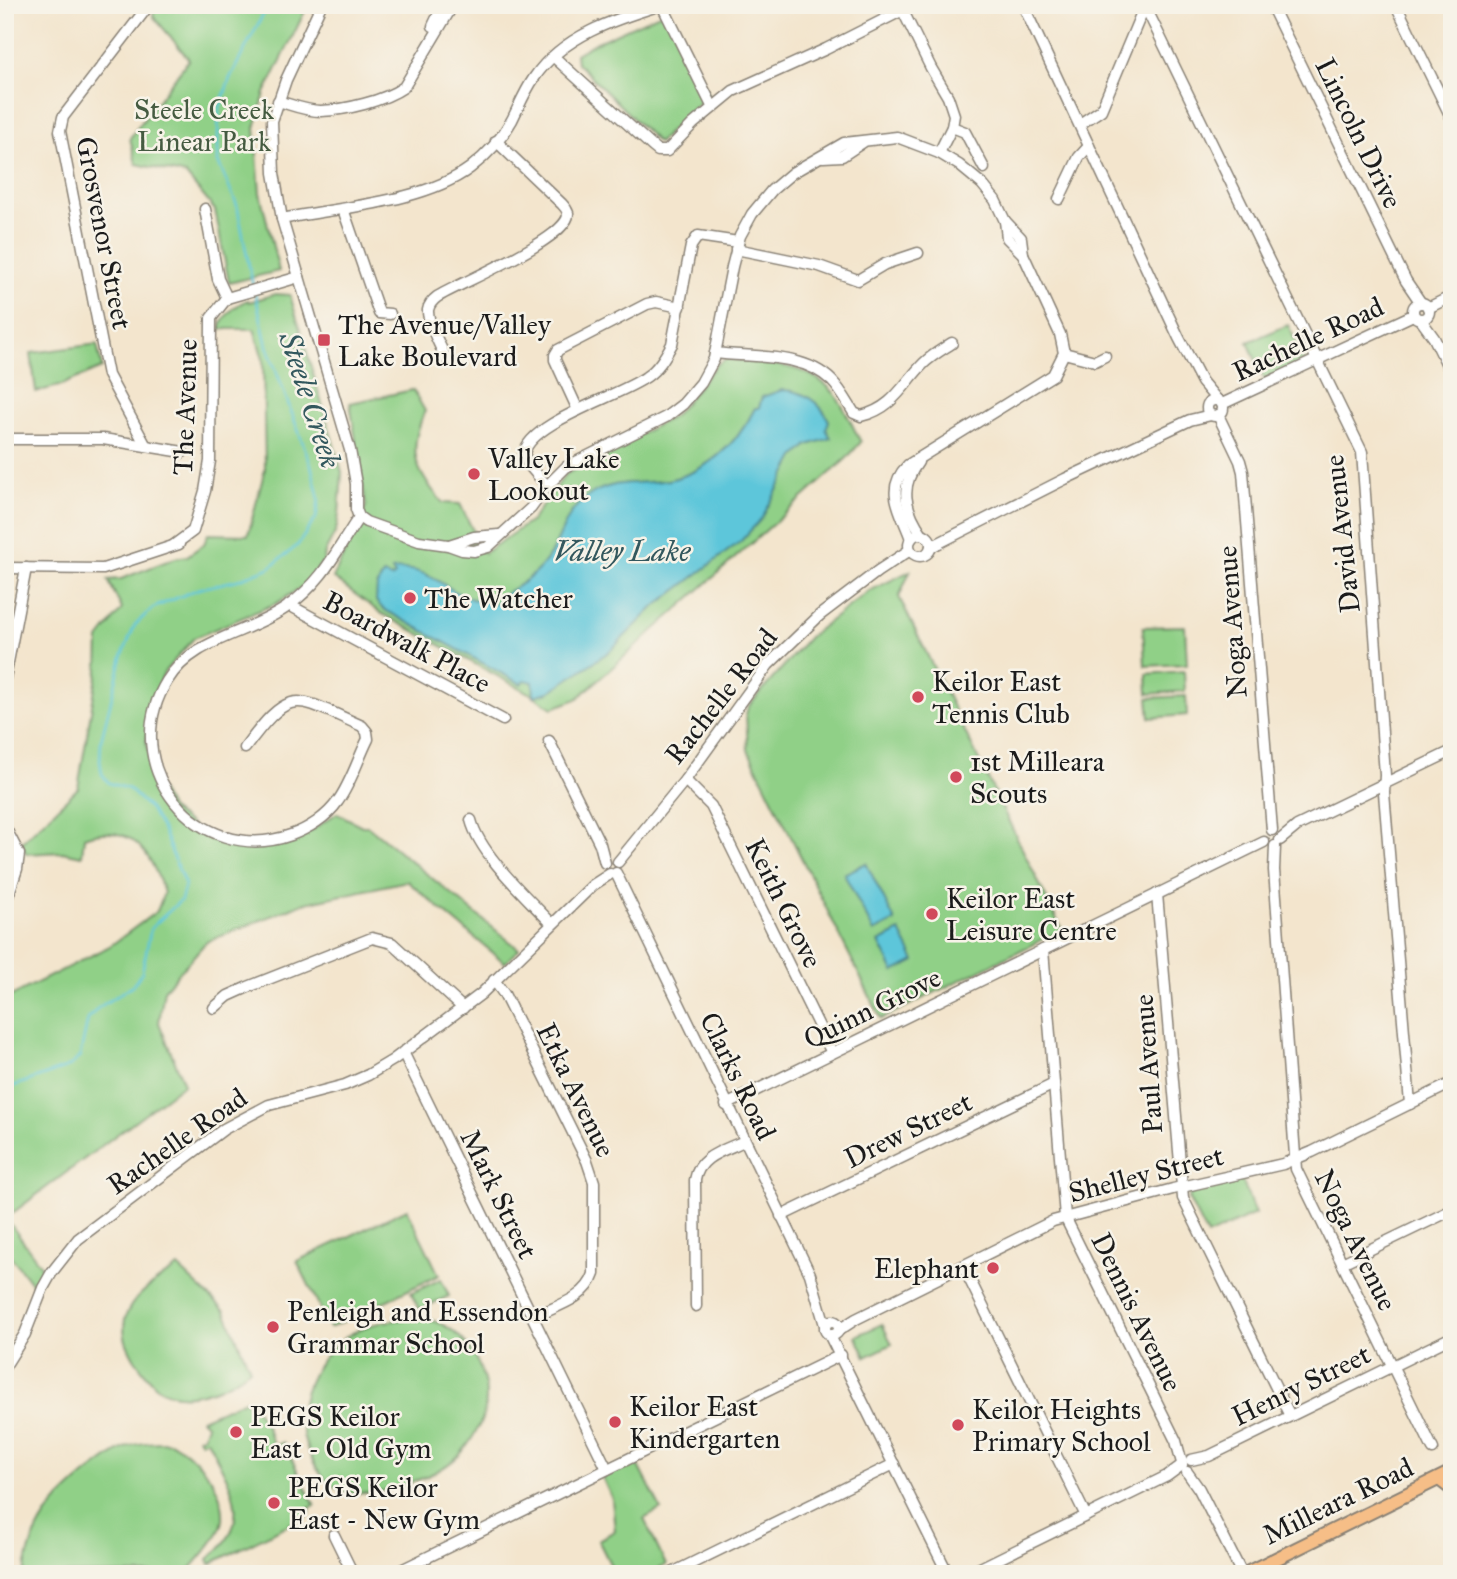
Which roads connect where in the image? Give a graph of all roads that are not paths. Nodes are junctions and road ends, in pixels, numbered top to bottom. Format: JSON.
{"nodes":[{"id":1,"x":149,"y":5,"type":"edge"},
{"id":2,"x":321,"y":5,"type":"edge"},
{"id":3,"x":443,"y":5,"type":"edge"},
{"id":4,"x":453,"y":5,"type":"edge"},
{"id":5,"x":661,"y":5,"type":"edge"},
{"id":6,"x":1023,"y":5,"type":"edge"},
{"id":7,"x":1271,"y":5,"type":"edge"},
{"id":8,"x":1396,"y":5,"type":"edge"},
{"id":9,"x":1145,"y":6,"type":"edge"},
{"id":10,"x":901,"y":8,"type":"edge"},
{"id":11,"x":423,"y":53,"type":"junction"},
{"id":12,"x":554,"y":57,"type":"junction"},
{"id":13,"x":278,"y":101,"type":"junction"},
{"id":14,"x":712,"y":106,"type":"junction"},
{"id":15,"x":1452,"y":119,"type":"edge"},
{"id":16,"x":1079,"y":121,"type":"junction"},
{"id":17,"x":952,"y":127,"type":"junction"},
{"id":18,"x":496,"y":141,"type":"junction"},
{"id":19,"x":1089,"y":146,"type":"junction"},
{"id":20,"x":939,"y":153,"type":"junction"},
{"id":21,"x":984,"y":168,"type":"dead end"},
{"id":22,"x":1059,"y":199,"type":"dead end"},
{"id":23,"x":205,"y":209,"type":"dead end"},
{"id":24,"x":342,"y":209,"type":"junction"},
{"id":25,"x":282,"y":219,"type":"junction"},
{"id":26,"x":737,"y":245,"type":"junction"},
{"id":27,"x":918,"y":253,"type":"dead end"},
{"id":28,"x":299,"y":277,"type":"junction"},
{"id":29,"x":1452,"y":296,"type":"edge"},
{"id":30,"x":227,"y":298,"type":"junction"},
{"id":31,"x":680,"y":307,"type":"junction"},
{"id":32,"x":1421,"y":311,"type":"junction"},
{"id":33,"x":390,"y":314,"type":"dead end"},
{"id":34,"x":952,"y":343,"type":"dead end"},
{"id":35,"x":715,"y":353,"type":"junction"},
{"id":36,"x":1064,"y":353,"type":"junction"},
{"id":37,"x":1105,"y":356,"type":"dead end"},
{"id":38,"x":1317,"y":359,"type":"junction"},
{"id":39,"x":447,"y":361,"type":"dead end"},
{"id":40,"x":1452,"y":375,"type":"edge"},
{"id":41,"x":1214,"y":407,"type":"junction"},
{"id":42,"x":578,"y":410,"type":"junction"},
{"id":43,"x":5,"y":439,"type":"edge"},
{"id":44,"x":146,"y":446,"type":"junction"},
{"id":45,"x":183,"y":452,"type":"dead end"},
{"id":46,"x":547,"y":486,"type":"junction"},
{"id":47,"x":901,"y":496,"type":"junction"},
{"id":48,"x":359,"y":517,"type":"junction"},
{"id":49,"x":958,"y":532,"type":"junction"},
{"id":50,"x":924,"y":535,"type":"junction"},
{"id":51,"x":911,"y":539,"type":"junction"},
{"id":52,"x":931,"y":547,"type":"junction"},
{"id":53,"x":910,"y":550,"type":"junction"},
{"id":54,"x":5,"y":568,"type":"edge"},
{"id":55,"x":26,"y":568,"type":"junction"},
{"id":56,"x":289,"y":606,"type":"junction"},
{"id":57,"x":5,"y":678,"type":"edge"},
{"id":58,"x":503,"y":720,"type":"dead end"},
{"id":59,"x":548,"y":741,"type":"dead end"},
{"id":60,"x":245,"y":748,"type":"dead end"},
{"id":61,"x":1452,"y":751,"type":"edge"},
{"id":62,"x":685,"y":780,"type":"junction"},
{"id":63,"x":1385,"y":783,"type":"junction"},
{"id":64,"x":471,"y":820,"type":"dead end"},
{"id":65,"x":5,"y":827,"type":"edge"},
{"id":66,"x":1273,"y":839,"type":"junction"},
{"id":67,"x":611,"y":867,"type":"junction"},
{"id":68,"x":1157,"y":894,"type":"junction"},
{"id":69,"x":5,"y":905,"type":"edge"},
{"id":70,"x":552,"y":924,"type":"junction"},
{"id":71,"x":1043,"y":950,"type":"junction"},
{"id":72,"x":495,"y":980,"type":"junction"},
{"id":73,"x":214,"y":1008,"type":"dead end"},
{"id":74,"x":463,"y":1009,"type":"junction"},
{"id":75,"x":404,"y":1052,"type":"junction"},
{"id":76,"x":832,"y":1053,"type":"junction"},
{"id":77,"x":1452,"y":1083,"type":"edge"},
{"id":78,"x":1054,"y":1084,"type":"junction"},
{"id":79,"x":1410,"y":1104,"type":"junction"},
{"id":80,"x":726,"y":1105,"type":"junction"},
{"id":81,"x":744,"y":1141,"type":"junction"},
{"id":82,"x":1295,"y":1159,"type":"junction"},
{"id":83,"x":1181,"y":1188,"type":"junction"},
{"id":84,"x":1452,"y":1210,"type":"edge"},
{"id":85,"x":781,"y":1216,"type":"junction"},
{"id":86,"x":1065,"y":1217,"type":"junction"},
{"id":87,"x":1342,"y":1263,"type":"junction"},
{"id":88,"x":963,"y":1266,"type":"junction"},
{"id":89,"x":696,"y":1306,"type":"dead end"},
{"id":90,"x":534,"y":1317,"type":"junction"},
{"id":91,"x":833,"y":1327,"type":"junction"},
{"id":92,"x":1452,"y":1337,"type":"edge"},
{"id":93,"x":841,"y":1355,"type":"junction"},
{"id":94,"x":5,"y":1366,"type":"edge"},
{"id":95,"x":1392,"y":1366,"type":"junction"},
{"id":96,"x":1290,"y":1416,"type":"junction"},
{"id":97,"x":1433,"y":1449,"type":"dead end"},
{"id":98,"x":894,"y":1464,"type":"junction"},
{"id":99,"x":1188,"y":1466,"type":"junction"},
{"id":100,"x":607,"y":1469,"type":"junction"},
{"id":101,"x":1452,"y":1472,"type":"edge"},
{"id":102,"x":1439,"y":1479,"type":"junction"},
{"id":103,"x":1452,"y":1489,"type":"edge"},
{"id":104,"x":1086,"y":1516,"type":"junction"},
{"id":105,"x":334,"y":1535,"type":"dead end"},
{"id":106,"x":353,"y":1574,"type":"edge"},
{"id":107,"x":393,"y":1574,"type":"edge"},
{"id":108,"x":670,"y":1574,"type":"edge"},
{"id":109,"x":948,"y":1574,"type":"edge"},
{"id":110,"x":968,"y":1574,"type":"edge"},
{"id":111,"x":1244,"y":1574,"type":"edge"}],
"edges":[{"from":1,"to":44,"type":"street","name":"Grosvenor Street"},
{"from":2,"to":13,"type":"street"},
{"from":3,"to":11,"type":"street"},
{"from":4,"to":11,"type":"street"},
{"from":5,"to":12,"type":"street"},
{"from":5,"to":14,"type":"street"},
{"from":6,"to":16,"type":"street","name":"Noga Avenue"},
{"from":7,"to":32,"type":"street","name":"Lincoln Drive"},
{"from":8,"to":15,"type":"street"},
{"from":9,"to":16,"type":"street"},
{"from":9,"to":38,"type":"street","name":"David Avenue"},
{"from":10,"to":14,"type":"street"},
{"from":10,"to":17,"type":"street"},
{"from":11,"to":13,"type":"street"},
{"from":12,"to":14,"type":"street"},
{"from":12,"to":18,"type":"street"},
{"from":13,"to":25,"type":"street"},
{"from":16,"to":19,"type":"street","name":"Noga Avenue"},
{"from":17,"to":20,"type":"street"},
{"from":17,"to":21,"type":"street"},
{"from":18,"to":24,"type":"street"},
{"from":18,"to":39,"type":"street"},
{"from":19,"to":22,"type":"street"},
{"from":19,"to":41,"type":"street","name":"Noga Avenue"},
{"from":20,"to":26,"type":"street"},
{"from":20,"to":36,"type":"street"},
{"from":23,"to":30,"type":"street"},
{"from":24,"to":25,"type":"street"},
{"from":24,"to":33,"type":"street"},
{"from":25,"to":28,"type":"street"},
{"from":26,"to":27,"type":"street"},
{"from":26,"to":31,"type":"street"},
{"from":26,"to":35,"type":"street"},
{"from":28,"to":30,"type":"street"},
{"from":28,"to":48,"type":"street"},
{"from":29,"to":32,"type":"street","name":"Rachelle Road"},
{"from":30,"to":55,"type":"street","name":"The Avenue"},
{"from":31,"to":42,"type":"street"},
{"from":31,"to":42,"type":"street"},
{"from":32,"to":38,"type":"street","name":"Rachelle Road"},
{"from":32,"to":40,"type":"street","name":"Lincoln Drive"},
{"from":34,"to":35,"type":"street"},
{"from":35,"to":46,"type":"street"},
{"from":36,"to":37,"type":"street"},
{"from":36,"to":47,"type":"street"},
{"from":38,"to":41,"type":"street","name":"Rachelle Road"},
{"from":38,"to":63,"type":"street","name":"David Avenue"},
{"from":41,"to":49,"type":"street","name":"Rachelle Road"},
{"from":41,"to":66,"type":"street","name":"Noga Avenue"},
{"from":42,"to":46,"type":"street"},
{"from":43,"to":44,"type":"street"},
{"from":44,"to":45,"type":"street"},
{"from":46,"to":48,"type":"street"},
{"from":47,"to":50,"type":"street"},
{"from":47,"to":51,"type":"street"},
{"from":48,"to":56,"type":"street"},
{"from":49,"to":50,"type":"street","name":"Rachelle Road"},
{"from":49,"to":52,"type":"street","name":"Rachelle Road"},
{"from":50,"to":51,"type":"street"},
{"from":50,"to":52,"type":"street"},
{"from":51,"to":53,"type":"street"},
{"from":52,"to":53,"type":"street"},
{"from":53,"to":62,"type":"street","name":"Rachelle Road"},
{"from":54,"to":55,"type":"street","name":"The Avenue"},
{"from":55,"to":57,"type":"street"},
{"from":56,"to":58,"type":"street","name":"Boardwalk Place"},
{"from":56,"to":60,"type":"street"},
{"from":59,"to":67,"type":"street","name":"Clarks Road"},
{"from":61,"to":63,"type":"street","name":"Quinn Grove"},
{"from":62,"to":67,"type":"street","name":"Rachelle Road"},
{"from":62,"to":76,"type":"street","name":"Keith Grove"},
{"from":63,"to":66,"type":"street","name":"Quinn Grove"},
{"from":63,"to":79,"type":"street","name":"David Avenue"},
{"from":64,"to":70,"type":"street"},
{"from":65,"to":69,"type":"street"},
{"from":66,"to":68,"type":"street","name":"Quinn Grove"},
{"from":66,"to":82,"type":"street","name":"Noga Avenue"},
{"from":67,"to":70,"type":"street","name":"Rachelle Road"},
{"from":67,"to":80,"type":"street","name":"Clarks Road"},
{"from":68,"to":71,"type":"street","name":"Quinn Grove"},
{"from":68,"to":83,"type":"street","name":"Paul Avenue"},
{"from":70,"to":72,"type":"street","name":"Rachelle Road"},
{"from":71,"to":76,"type":"street","name":"Quinn Grove"},
{"from":71,"to":78,"type":"street","name":"Dennis Avenue"},
{"from":72,"to":74,"type":"street","name":"Rachelle Road"},
{"from":72,"to":90,"type":"street","name":"Etka Avenue"},
{"from":73,"to":74,"type":"street"},
{"from":74,"to":75,"type":"street","name":"Rachelle Road"},
{"from":75,"to":90,"type":"street","name":"Mark Street"},
{"from":75,"to":94,"type":"street","name":"Rachelle Road"},
{"from":76,"to":80,"type":"street","name":"Quinn Grove"},
{"from":77,"to":79,"type":"street","name":"Shelley Street"},
{"from":78,"to":85,"type":"street","name":"Drew Street"},
{"from":78,"to":86,"type":"street","name":"Dennis Avenue"},
{"from":79,"to":82,"type":"street","name":"Shelley Street"},
{"from":80,"to":81,"type":"street","name":"Clarks Road"},
{"from":81,"to":85,"type":"street","name":"Clarks Road"},
{"from":81,"to":89,"type":"street"},
{"from":82,"to":83,"type":"street","name":"Shelley Street"},
{"from":82,"to":87,"type":"street","name":"Noga Avenue"},
{"from":83,"to":86,"type":"street","name":"Shelley Street"},
{"from":83,"to":96,"type":"street","name":"Paul Avenue"},
{"from":84,"to":87,"type":"street"},
{"from":85,"to":91,"type":"street","name":"Clarks Road"},
{"from":86,"to":88,"type":"street","name":"Shelley Street"},
{"from":86,"to":99,"type":"street","name":"Dennis Avenue"},
{"from":87,"to":95,"type":"street","name":"Noga Avenue"},
{"from":88,"to":91,"type":"street","name":"Shelley Street"},
{"from":88,"to":104,"type":"street"},
{"from":90,"to":100,"type":"street","name":"Mark Street"},
{"from":91,"to":93,"type":"street","name":"Clarks Road"},
{"from":92,"to":95,"type":"street","name":"Henry Street"},
{"from":93,"to":98,"type":"street","name":"Clarks Road"},
{"from":93,"to":100,"type":"street"},
{"from":95,"to":96,"type":"street","name":"Henry Street"},
{"from":95,"to":97,"type":"street","name":"Noga Avenue"},
{"from":96,"to":99,"type":"street","name":"Henry Street"},
{"from":98,"to":108,"type":"street"},
{"from":98,"to":109,"type":"street","name":"Clarks Road"},
{"from":99,"to":104,"type":"street","name":"Henry Street"},
{"from":99,"to":111,"type":"street","name":"Dennis Avenue"},
{"from":100,"to":107,"type":"street"},
{"from":101,"to":102,"type":"main road","name":"Milleara Road"},
{"from":102,"to":103,"type":"main road"},
{"from":102,"to":111,"type":"main road","name":"Milleara Road"},
{"from":104,"to":110,"type":"street","name":"Henry Street"},
{"from":105,"to":106,"type":"street"}]}
